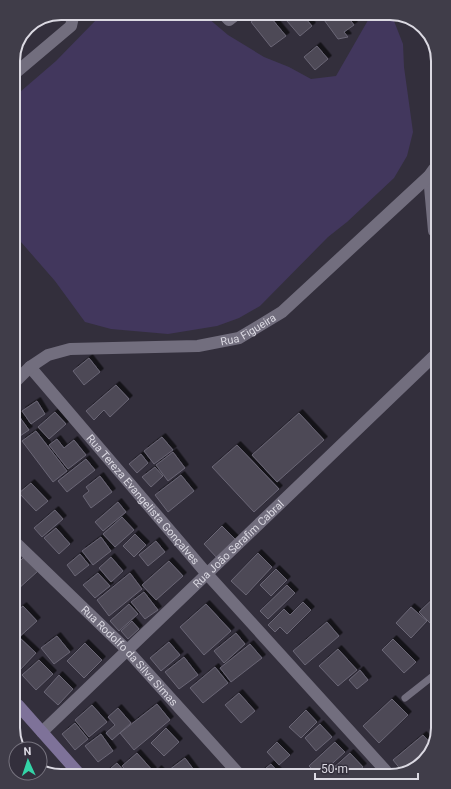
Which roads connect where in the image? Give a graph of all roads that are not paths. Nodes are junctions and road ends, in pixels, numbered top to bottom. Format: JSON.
{"nodes":[{"id":1,"x":72,"y":20,"type":"edge"},
{"id":2,"x":20,"y":69,"type":"edge"},
{"id":3,"x":431,"y":172,"type":"edge"},
{"id":4,"x":431,"y":359,"type":"edge"},
{"id":5,"x":30,"y":367,"type":"junction"},
{"id":6,"x":20,"y":377,"type":"edge"},
{"id":7,"x":20,"y":548,"type":"edge"},
{"id":8,"x":207,"y":574,"type":"junction"},
{"id":9,"x":127,"y":650,"type":"junction"},
{"id":10,"x":431,"y":678,"type":"edge"},
{"id":11,"x":405,"y":698,"type":"dead end"},
{"id":12,"x":20,"y":707,"type":"edge"},
{"id":13,"x":42,"y":732,"type":"junction"},
{"id":14,"x":75,"y":769,"type":"edge"},
{"id":15,"x":234,"y":769,"type":"edge"},
{"id":16,"x":383,"y":769,"type":"edge"}],
"edges":[{"from":1,"to":2,"type":"street"},
{"from":3,"to":5,"type":"street","name":"Rua Figueira"},
{"from":4,"to":8,"type":"street","name":"Rua João Serafim Cabral"},
{"from":5,"to":6,"type":"street","name":"Rua Figueira"},
{"from":5,"to":8,"type":"street","name":"Rua Tereza Evangelista Gonçalves"},
{"from":7,"to":9,"type":"street","name":"Rua Rodolfo da Silva Simas"},
{"from":8,"to":9,"type":"street","name":"Rua João Serafim Cabral"},
{"from":8,"to":16,"type":"street","name":"Rua Tereza Evangelista Gonçalves"},
{"from":9,"to":13,"type":"street","name":"Rua João Serafim Cabral"},
{"from":9,"to":15,"type":"street","name":"Rua Rodolfo da Silva Simas"},
{"from":10,"to":11,"type":"lane"},
{"from":12,"to":13,"type":"main road"},
{"from":13,"to":14,"type":"main road"}]}
